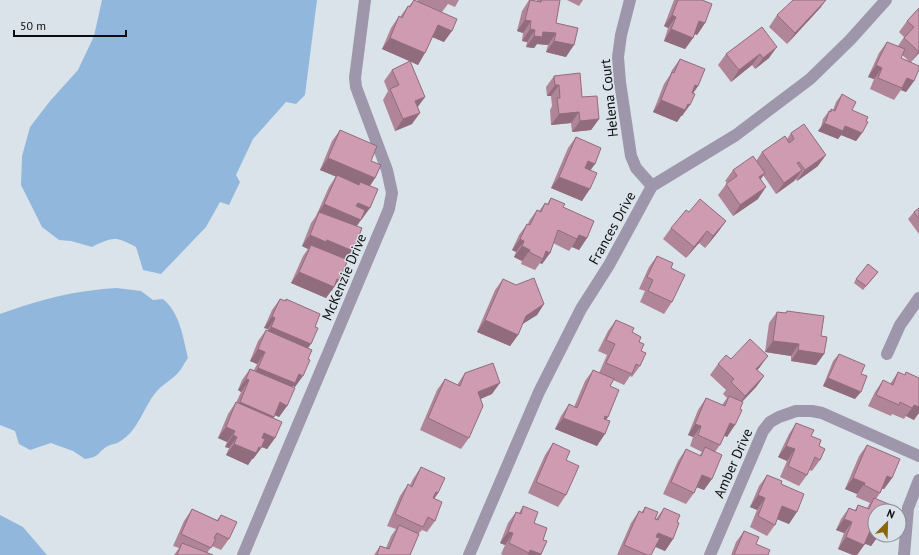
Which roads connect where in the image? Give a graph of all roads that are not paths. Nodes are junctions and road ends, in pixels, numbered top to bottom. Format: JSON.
{"nodes":[{"id":1,"x":365,"y":0,"type":"edge"},
{"id":2,"x":630,"y":0,"type":"edge"},
{"id":3,"x":886,"y":0,"type":"edge"},
{"id":4,"x":652,"y":186,"type":"junction"},
{"id":5,"x":919,"y":298,"type":"edge"},
{"id":6,"x":887,"y":354,"type":"dead end"},
{"id":7,"x":919,"y":456,"type":"edge"},
{"id":8,"x":919,"y":480,"type":"edge"},
{"id":9,"x":243,"y":555,"type":"edge"},
{"id":10,"x":469,"y":555,"type":"edge"},
{"id":11,"x":710,"y":555,"type":"edge"},
{"id":12,"x":904,"y":555,"type":"edge"}],
"edges":[{"from":1,"to":9,"type":"street","name":"McKenzie Drive"},
{"from":2,"to":4,"type":"street","name":"Helena Court"},
{"from":3,"to":4,"type":"street","name":"Frances Drive"},
{"from":4,"to":10,"type":"street","name":"Frances Drive"},
{"from":5,"to":6,"type":"street"},
{"from":7,"to":11,"type":"street","name":"Amber Drive"},
{"from":8,"to":12,"type":"street"}]}
